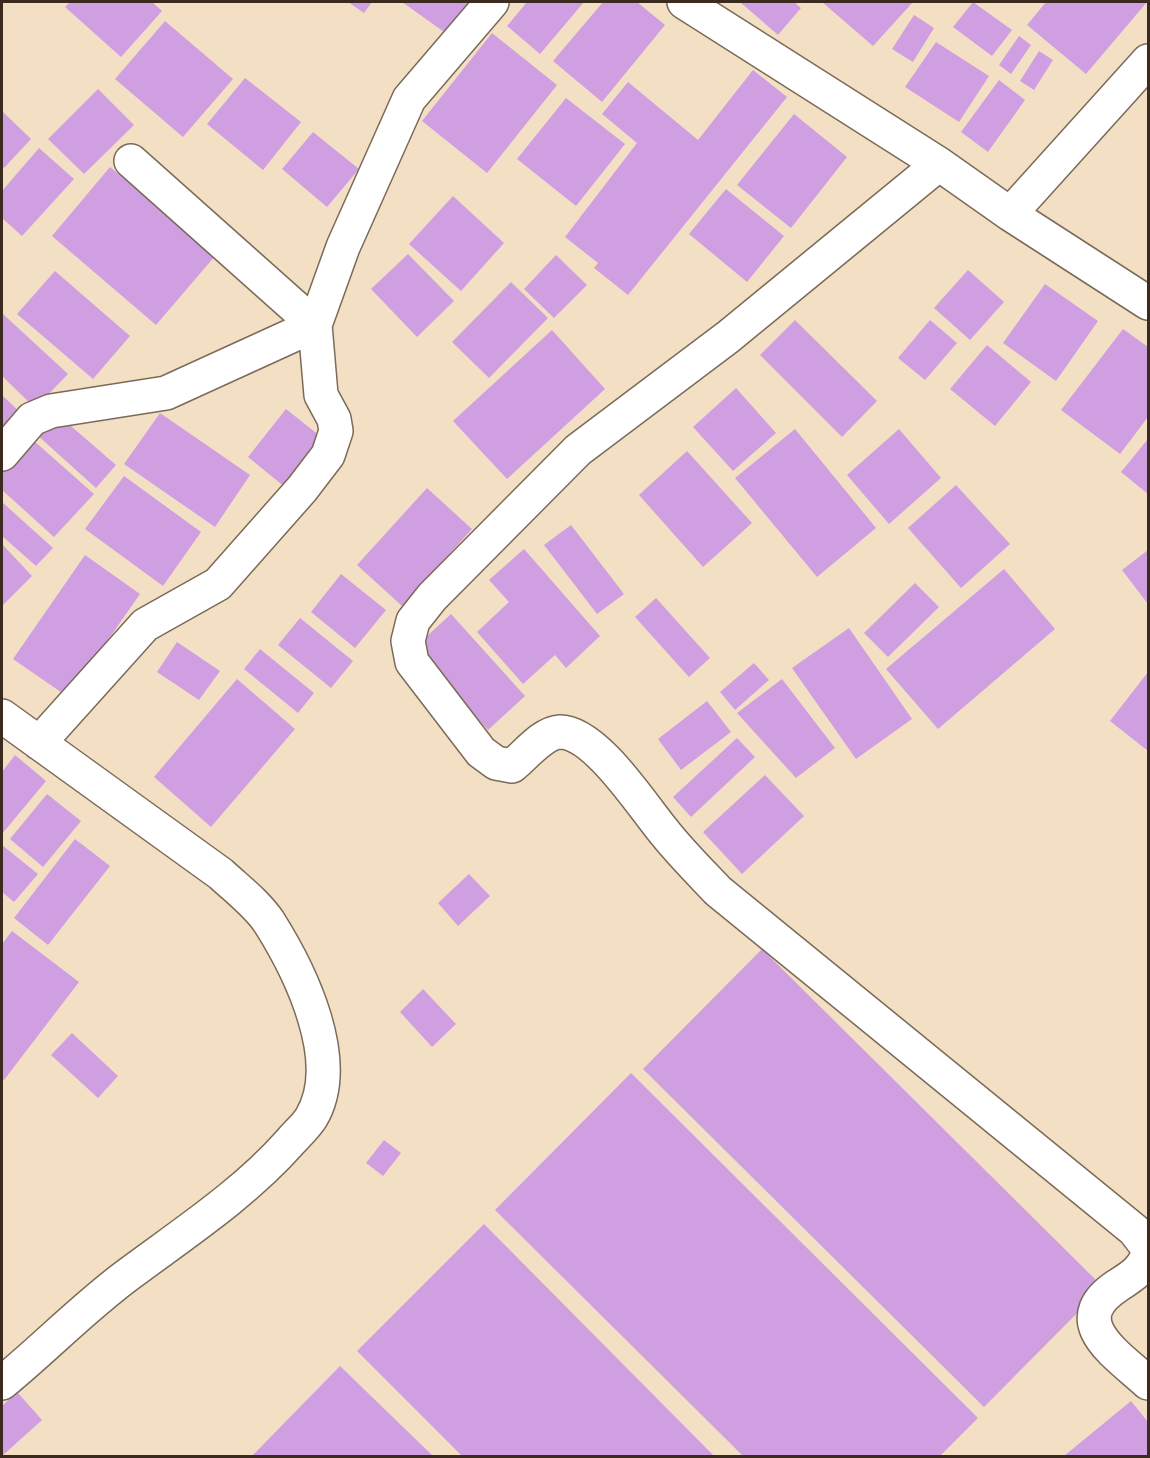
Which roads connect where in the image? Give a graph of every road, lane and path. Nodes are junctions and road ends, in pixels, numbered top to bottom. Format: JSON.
{"nodes":[{"id":1,"x":492,"y":2,"type":"edge"},
{"id":2,"x":684,"y":2,"type":"edge"},
{"id":3,"x":1149,"y":61,"type":"edge"},
{"id":4,"x":131,"y":161,"type":"dead end"},
{"id":5,"x":939,"y":164,"type":"junction"},
{"id":6,"x":1010,"y":214,"type":"junction"},
{"id":7,"x":1149,"y":303,"type":"edge"},
{"id":8,"x":315,"y":325,"type":"junction"},
{"id":9,"x":2,"y":454,"type":"edge"},
{"id":10,"x":2,"y":716,"type":"edge"},
{"id":11,"x":39,"y":743,"type":"junction"},
{"id":12,"x":1149,"y":1248,"type":"edge"},
{"id":13,"x":1149,"y":1254,"type":"edge"},
{"id":14,"x":2,"y":1383,"type":"edge"},
{"id":15,"x":1149,"y":1383,"type":"edge"}],
"edges":[{"from":1,"to":8,"type":"street"},
{"from":2,"to":5,"type":"street"},
{"from":3,"to":6,"type":"street"},
{"from":4,"to":8,"type":"street"},
{"from":5,"to":6,"type":"street"},
{"from":5,"to":12,"type":"street"},
{"from":6,"to":7,"type":"street"},
{"from":8,"to":9,"type":"street"},
{"from":8,"to":11,"type":"street"},
{"from":10,"to":11,"type":"street"},
{"from":11,"to":14,"type":"street"},
{"from":13,"to":15,"type":"street"}]}
